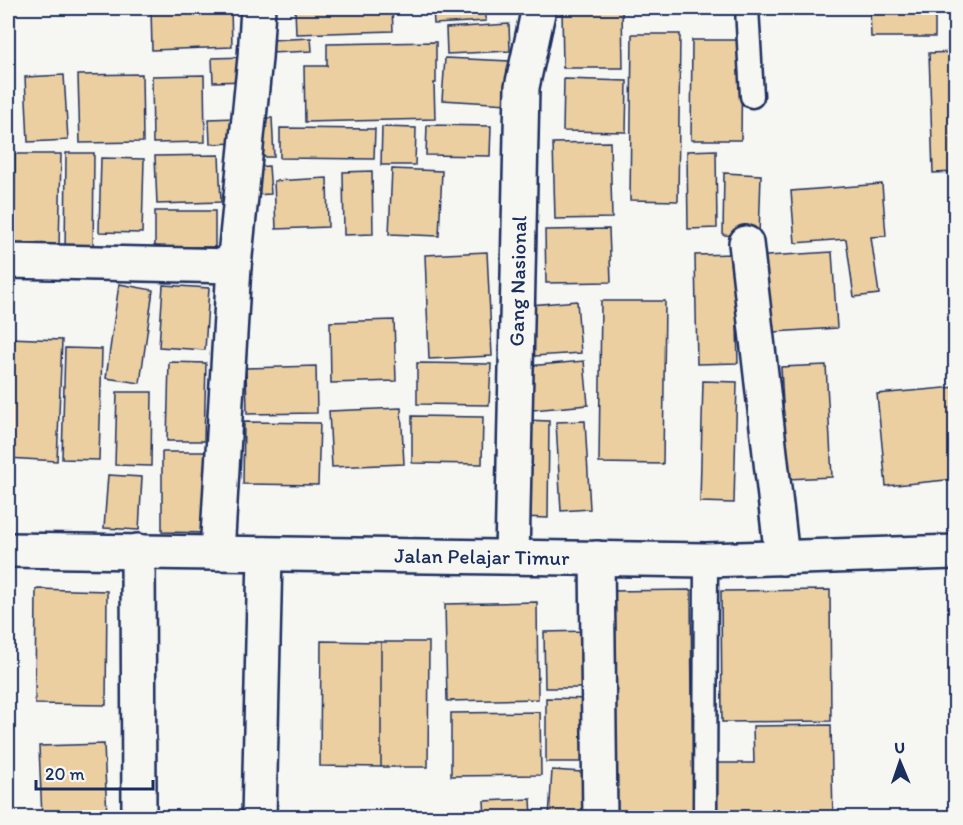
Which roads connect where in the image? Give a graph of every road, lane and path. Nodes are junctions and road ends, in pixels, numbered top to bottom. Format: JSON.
{"nodes":[{"id":1,"x":258,"y":8,"type":"edge"},
{"id":2,"x":539,"y":8,"type":"edge"},
{"id":3,"x":747,"y":8,"type":"edge"},
{"id":4,"x":752,"y":96,"type":"dead end"},
{"id":5,"x":746,"y":243,"type":"dead end"},
{"id":6,"x":8,"y":261,"type":"edge"},
{"id":7,"x":234,"y":266,"type":"junction"},
{"id":8,"x":8,"y":550,"type":"edge"},
{"id":9,"x":138,"y":551,"type":"junction"},
{"id":10,"x":956,"y":552,"type":"edge"},
{"id":11,"x":217,"y":553,"type":"junction"},
{"id":12,"x":265,"y":554,"type":"junction"},
{"id":13,"x":512,"y":557,"type":"junction"},
{"id":14,"x":597,"y":558,"type":"junction"},
{"id":15,"x":782,"y":558,"type":"junction"},
{"id":16,"x":706,"y":560,"type":"junction"},
{"id":17,"x":139,"y":818,"type":"edge"},
{"id":18,"x":259,"y":818,"type":"edge"},
{"id":19,"x":600,"y":818,"type":"edge"},
{"id":20,"x":705,"y":818,"type":"edge"}],
"edges":[{"from":1,"to":7,"type":"street"},
{"from":2,"to":13,"type":"street","name":"Gang Nasional"},
{"from":3,"to":4,"type":"lane"},
{"from":5,"to":15,"type":"street"},
{"from":6,"to":7,"type":"street"},
{"from":7,"to":11,"type":"street"},
{"from":8,"to":9,"type":"street","name":"Jalan Pelajar Timur"},
{"from":9,"to":11,"type":"street","name":"Jalan Pelajar Timur"},
{"from":9,"to":17,"type":"street"},
{"from":10,"to":15,"type":"street","name":"Jalan Pelajar Timur"},
{"from":11,"to":12,"type":"street","name":"Jalan Pelajar Timur"},
{"from":12,"to":13,"type":"street","name":"Jalan Pelajar Timur"},
{"from":12,"to":18,"type":"street"},
{"from":13,"to":14,"type":"street","name":"Jalan Pelajar Timur"},
{"from":14,"to":16,"type":"street","name":"Jalan Pelajar Timur"},
{"from":14,"to":19,"type":"street"},
{"from":15,"to":16,"type":"street","name":"Jalan Pelajar Timur"},
{"from":16,"to":20,"type":"lane"}]}
